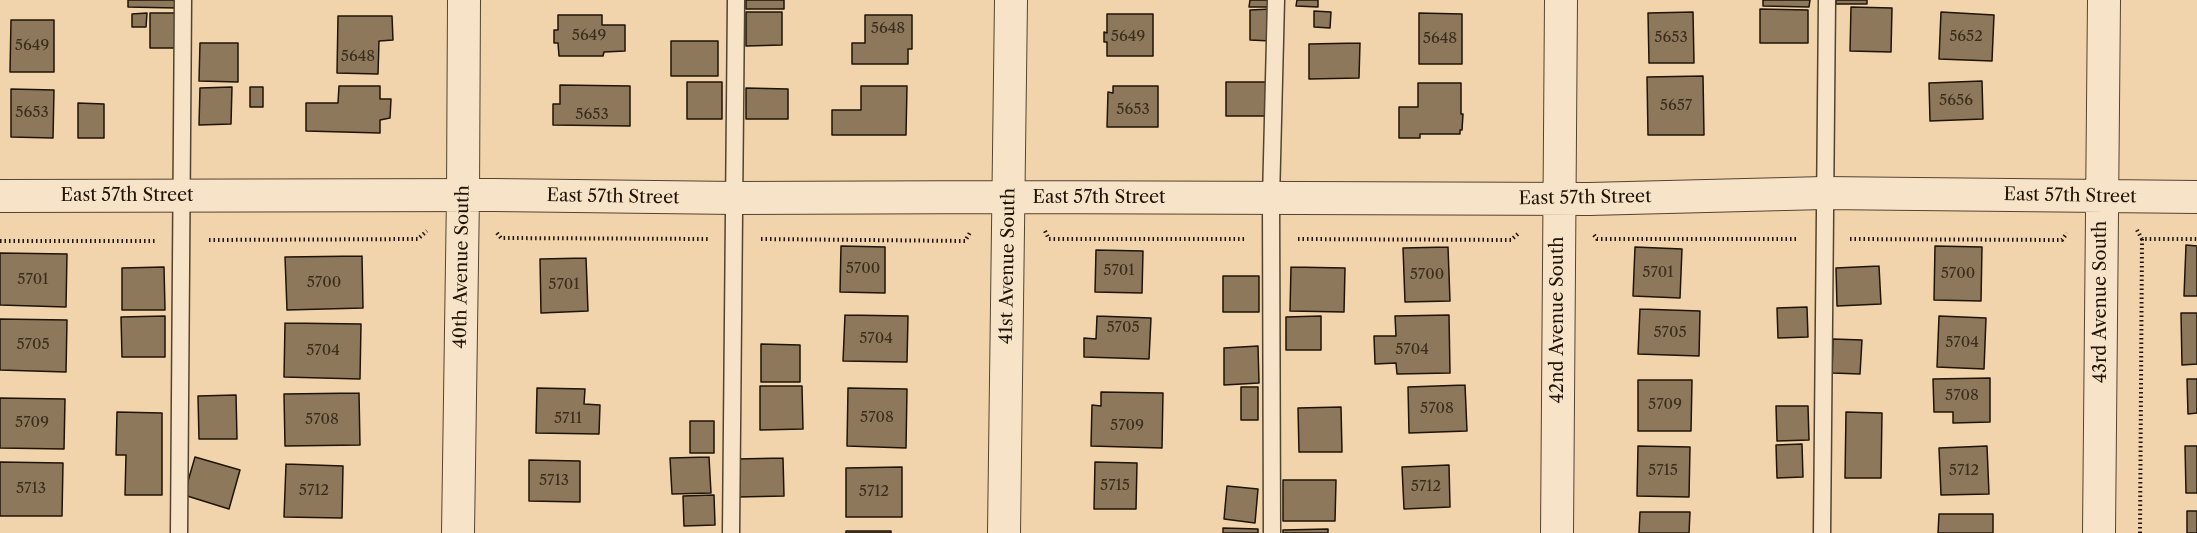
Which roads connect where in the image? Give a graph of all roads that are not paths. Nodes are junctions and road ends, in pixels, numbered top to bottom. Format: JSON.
{"nodes":[{"id":1,"x":183,"y":0,"type":"edge"},
{"id":2,"x":464,"y":0,"type":"edge"},
{"id":3,"x":736,"y":0,"type":"edge"},
{"id":4,"x":1011,"y":0,"type":"edge"},
{"id":5,"x":1276,"y":0,"type":"edge"},
{"id":6,"x":1561,"y":0,"type":"edge"},
{"id":7,"x":1827,"y":0,"type":"edge"},
{"id":8,"x":2104,"y":0,"type":"edge"},
{"id":9,"x":1824,"y":193,"type":"junction"},
{"id":10,"x":463,"y":195,"type":"junction"},
{"id":11,"x":0,"y":196,"type":"edge"},
{"id":12,"x":181,"y":196,"type":"junction"},
{"id":13,"x":2101,"y":196,"type":"junction"},
{"id":14,"x":1009,"y":197,"type":"junction"},
{"id":15,"x":2197,"y":197,"type":"edge"},
{"id":16,"x":736,"y":198,"type":"junction"},
{"id":17,"x":1559,"y":198,"type":"junction"},
{"id":18,"x":1271,"y":199,"type":"junction"},
{"id":19,"x":179,"y":533,"type":"edge"},
{"id":20,"x":458,"y":533,"type":"edge"},
{"id":21,"x":731,"y":533,"type":"edge"},
{"id":22,"x":1004,"y":533,"type":"edge"},
{"id":23,"x":1272,"y":533,"type":"edge"},
{"id":24,"x":1557,"y":533,"type":"edge"},
{"id":25,"x":1822,"y":533,"type":"edge"},
{"id":26,"x":2099,"y":533,"type":"edge"}],
"edges":[{"from":1,"to":12,"type":"lane"},
{"from":2,"to":10,"type":"street","name":"40th Avenue South"},
{"from":3,"to":16,"type":"lane"},
{"from":4,"to":14,"type":"street","name":"41st Avenue South"},
{"from":5,"to":18,"type":"lane"},
{"from":6,"to":17,"type":"street","name":"42nd Avenue South"},
{"from":7,"to":9,"type":"lane"},
{"from":8,"to":13,"type":"street","name":"43rd Avenue South"},
{"from":9,"to":13,"type":"street","name":"East 57th Street"},
{"from":9,"to":17,"type":"street","name":"East 57th Street"},
{"from":9,"to":25,"type":"lane"},
{"from":10,"to":12,"type":"street","name":"East 57th Street"},
{"from":10,"to":16,"type":"street","name":"East 57th Street"},
{"from":10,"to":20,"type":"street","name":"40th Avenue South"},
{"from":11,"to":12,"type":"street","name":"East 57th Street"},
{"from":12,"to":19,"type":"lane"},
{"from":13,"to":15,"type":"street","name":"East 57th Street"},
{"from":13,"to":26,"type":"street","name":"43rd Avenue South"},
{"from":14,"to":16,"type":"street","name":"East 57th Street"},
{"from":14,"to":18,"type":"street","name":"East 57th Street"},
{"from":14,"to":22,"type":"street","name":"41st Avenue South"},
{"from":16,"to":21,"type":"lane"},
{"from":17,"to":18,"type":"street","name":"East 57th Street"},
{"from":17,"to":24,"type":"street","name":"42nd Avenue South"},
{"from":18,"to":23,"type":"lane"}]}
